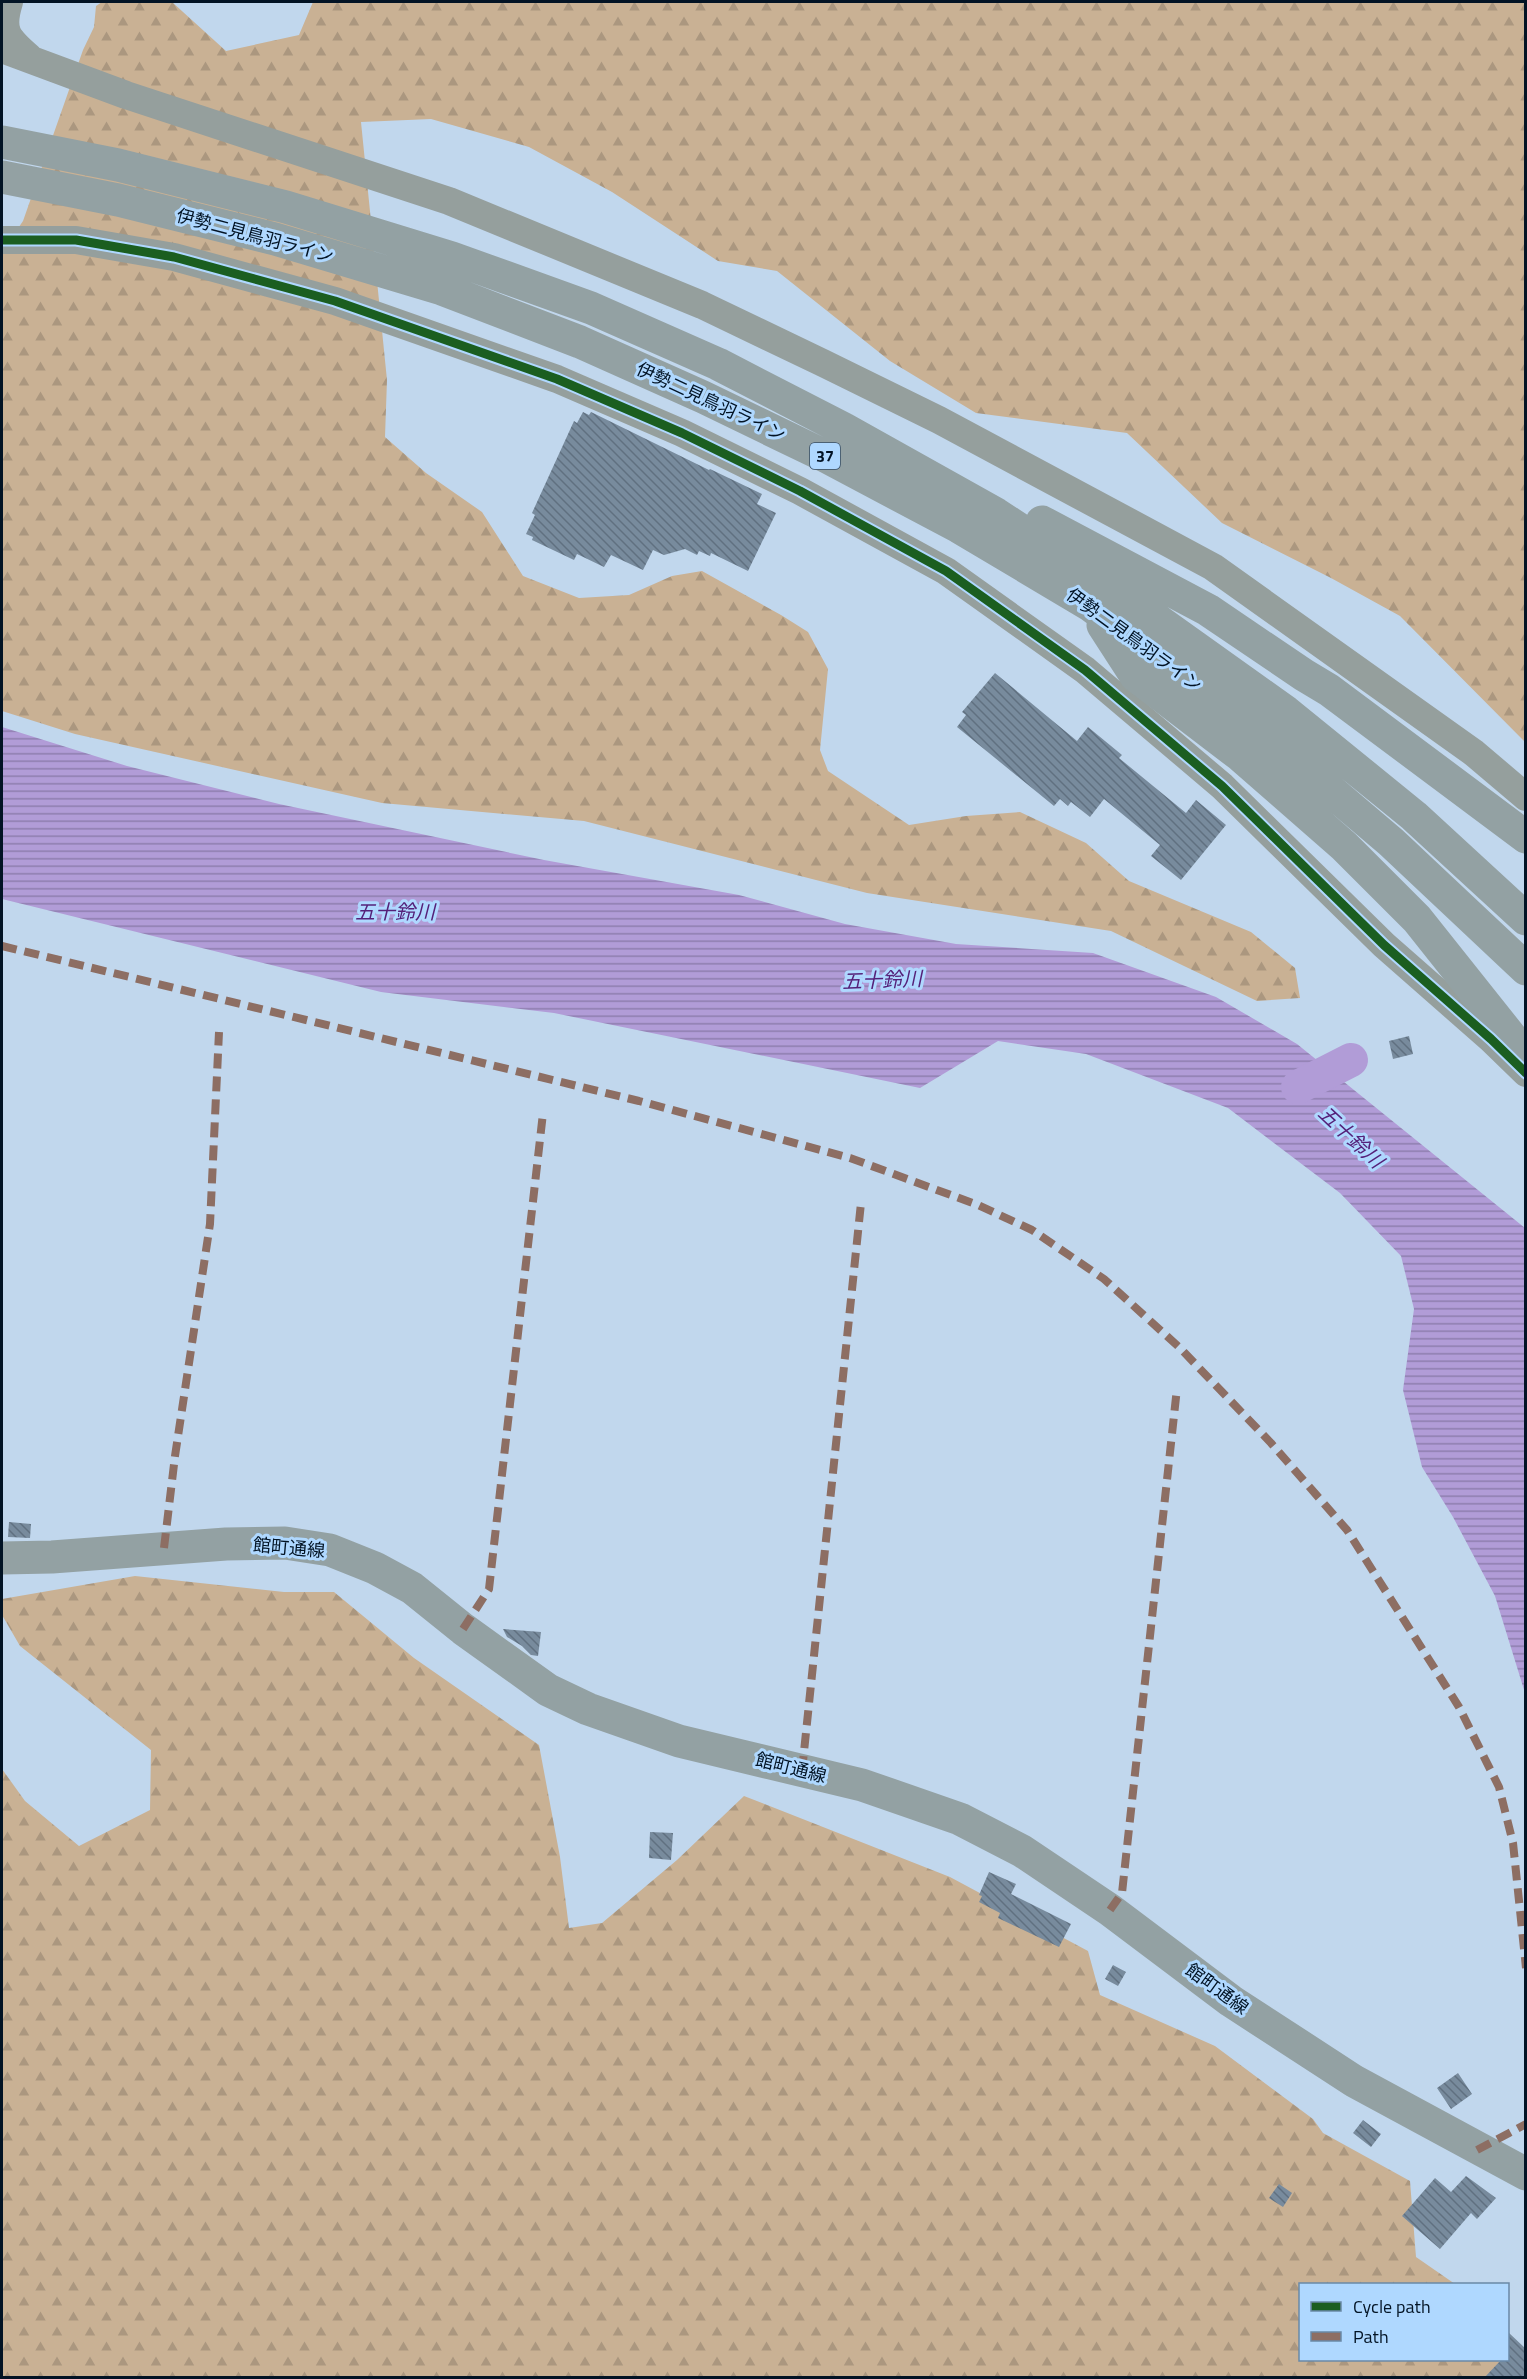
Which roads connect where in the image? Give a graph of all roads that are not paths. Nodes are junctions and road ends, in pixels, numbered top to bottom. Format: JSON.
{"nodes":[{"id":1,"x":9,"y":2,"type":"edge"},
{"id":2,"x":2,"y":49,"type":"edge"},
{"id":3,"x":33,"y":61,"type":"junction"},
{"id":4,"x":2,"y":142,"type":"edge"},
{"id":5,"x":2,"y":177,"type":"edge"},
{"id":6,"x":2,"y":240,"type":"edge"},
{"id":7,"x":996,"y":514,"type":"junction"},
{"id":8,"x":1090,"y":605,"type":"junction"},
{"id":9,"x":1526,"y":797,"type":"edge"},
{"id":10,"x":1526,"y":837,"type":"edge"},
{"id":11,"x":1526,"y":919,"type":"edge"},
{"id":12,"x":1526,"y":969,"type":"edge"},
{"id":13,"x":1526,"y":1056,"type":"edge"},
{"id":14,"x":1526,"y":1073,"type":"edge"},
{"id":15,"x":2,"y":1558,"type":"edge"},
{"id":16,"x":1526,"y":2175,"type":"edge"}],
"edges":[{"from":1,"to":3,"type":"street"},
{"from":2,"to":3,"type":"street"},
{"from":3,"to":9,"type":"street"},
{"from":4,"to":7,"type":"main road","name":"伊勢二見鳥羽ライン","number":"37"},
{"from":5,"to":8,"type":"main road","name":"伊勢二見鳥羽ライン","number":"37"},
{"from":6,"to":14,"type":"street"},
{"from":7,"to":10,"type":"main road"},
{"from":7,"to":11,"type":"main road","name":"伊勢二見鳥羽ライン","number":"37"},
{"from":8,"to":12,"type":"main road","name":"伊勢二見鳥羽ライン","number":"37"},
{"from":8,"to":13,"type":"main road"},
{"from":15,"to":16,"type":"main road","name":"館町通線"}]}
